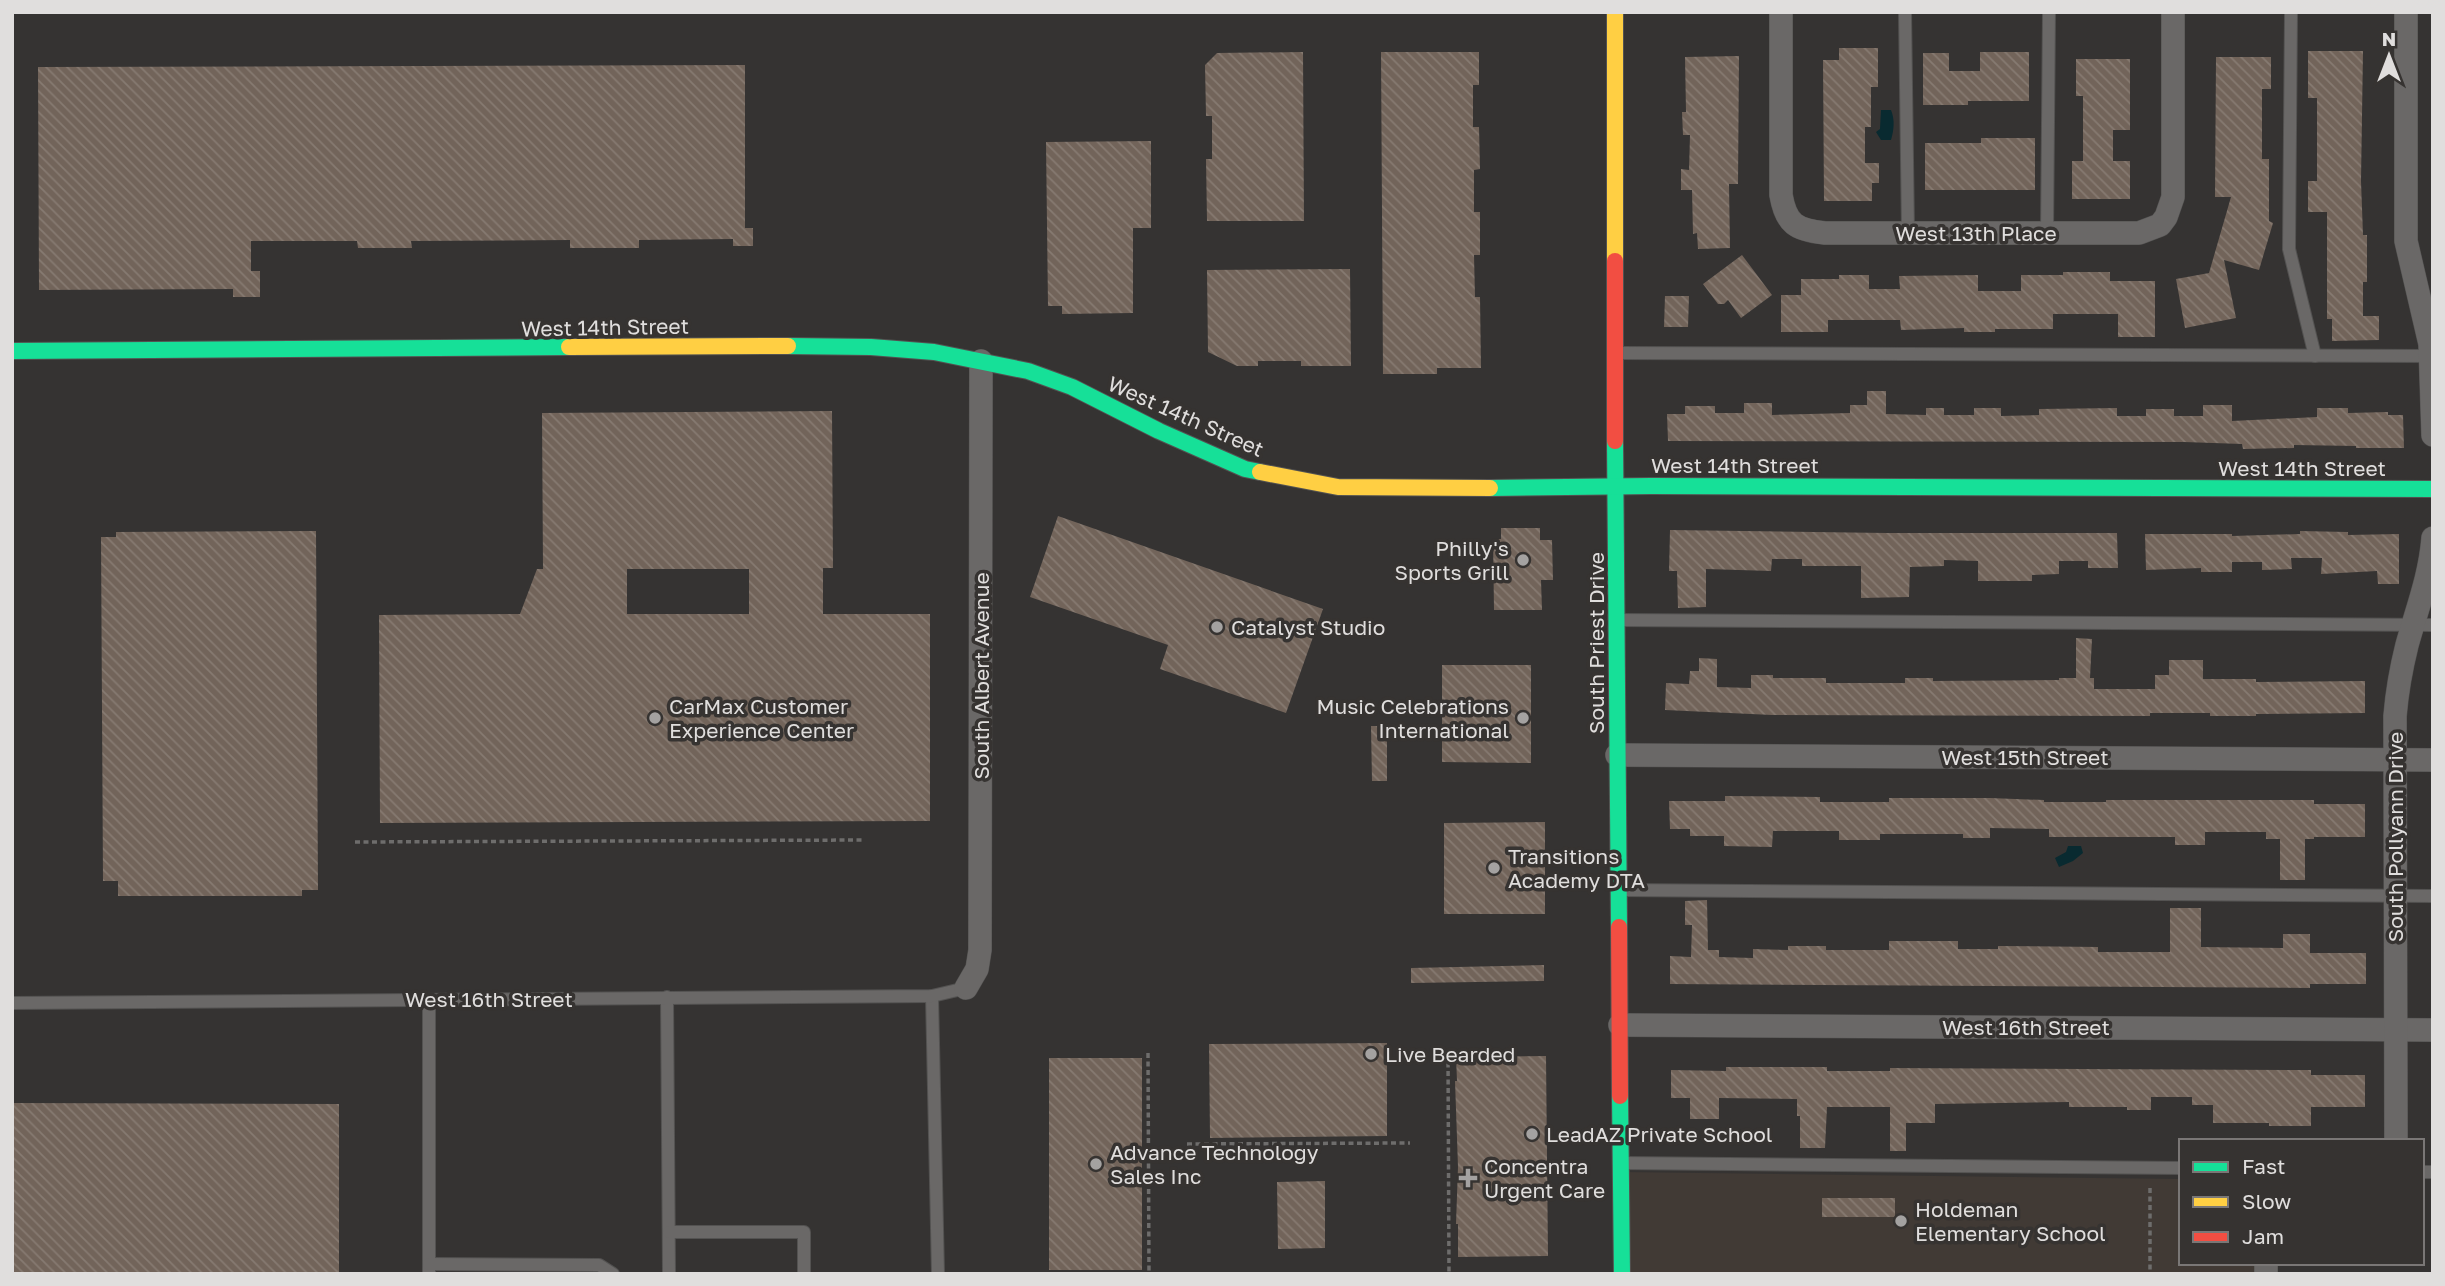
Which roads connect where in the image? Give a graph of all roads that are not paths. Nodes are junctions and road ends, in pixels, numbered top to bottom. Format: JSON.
{"nodes":[{"id":1,"x":1615,"y":12,"type":"edge"},
{"id":2,"x":1782,"y":12,"type":"edge"},
{"id":3,"x":1905,"y":12,"type":"edge"},
{"id":4,"x":2049,"y":12,"type":"edge"},
{"id":5,"x":2173,"y":12,"type":"edge"},
{"id":6,"x":2291,"y":12,"type":"edge"},
{"id":7,"x":2406,"y":12,"type":"edge"},
{"id":8,"x":1908,"y":233,"type":"junction"},
{"id":9,"x":2047,"y":233,"type":"junction"},
{"id":10,"x":12,"y":351,"type":"edge"},
{"id":11,"x":1615,"y":353,"type":"junction"},
{"id":12,"x":2315,"y":356,"type":"junction"},
{"id":13,"x":2432,"y":356,"type":"edge"},
{"id":14,"x":981,"y":361,"type":"junction"},
{"id":15,"x":2433,"y":435,"type":"edge"},
{"id":16,"x":2433,"y":478,"type":"edge"},
{"id":17,"x":1616,"y":486,"type":"junction"},
{"id":18,"x":2433,"y":489,"type":"edge"},
{"id":19,"x":2433,"y":500,"type":"edge"},
{"id":20,"x":2433,"y":538,"type":"edge"},
{"id":21,"x":1617,"y":620,"type":"junction"},
{"id":22,"x":2423,"y":625,"type":"edge"},
{"id":23,"x":1617,"y":755,"type":"junction"},
{"id":24,"x":2395,"y":760,"type":"junction"},
{"id":25,"x":2433,"y":760,"type":"edge"},
{"id":26,"x":1618,"y":890,"type":"junction"},
{"id":27,"x":2395,"y":896,"type":"junction"},
{"id":28,"x":2433,"y":896,"type":"edge"},
{"id":29,"x":966,"y":988,"type":"joint"},
{"id":30,"x":932,"y":996,"type":"junction"},
{"id":31,"x":667,"y":998,"type":"junction"},
{"id":32,"x":429,"y":1000,"type":"junction"},
{"id":33,"x":12,"y":1003,"type":"edge"},
{"id":34,"x":1619,"y":1025,"type":"junction"},
{"id":35,"x":2395,"y":1030,"type":"junction"},
{"id":36,"x":2433,"y":1030,"type":"edge"},
{"id":37,"x":2396,"y":1139,"type":"edge"},
{"id":38,"x":1621,"y":1163,"type":"junction"},
{"id":39,"x":2179,"y":1168,"type":"edge"},
{"id":40,"x":669,"y":1232,"type":"junction"},
{"id":41,"x":429,"y":1269,"type":"edge"},
{"id":42,"x":613,"y":1274,"type":"edge"},
{"id":43,"x":669,"y":1274,"type":"edge"},
{"id":44,"x":804,"y":1274,"type":"edge"},
{"id":45,"x":938,"y":1274,"type":"edge"},
{"id":46,"x":1622,"y":1274,"type":"edge"}],
"edges":[{"from":1,"to":11,"type":"street","name":"South Priest Drive"},
{"from":2,"to":8,"type":"street","name":"West 13th Place"},
{"from":3,"to":8,"type":"lane"},
{"from":4,"to":9,"type":"lane"},
{"from":5,"to":9,"type":"street","name":"West 13th Place"},
{"from":6,"to":12,"type":"lane"},
{"from":7,"to":13,"type":"street"},
{"from":8,"to":9,"type":"street","name":"West 13th Place"},
{"from":10,"to":14,"type":"street","name":"West 14th Street"},
{"from":11,"to":12,"type":"lane"},
{"from":11,"to":17,"type":"street","name":"South Priest Drive"},
{"from":12,"to":13,"type":"lane"},
{"from":13,"to":15,"type":"street"},
{"from":14,"to":17,"type":"street","name":"West 14th Street"},
{"from":14,"to":29,"type":"street","name":"South Albert Avenue"},
{"from":16,"to":18,"type":"street"},
{"from":17,"to":18,"type":"street","name":"West 14th Street"},
{"from":17,"to":21,"type":"street","name":"South Priest Drive"},
{"from":18,"to":19,"type":"street"},
{"from":20,"to":22,"type":"street","name":"South Pollyann Drive"},
{"from":21,"to":22,"type":"lane"},
{"from":21,"to":23,"type":"street","name":"South Priest Drive"},
{"from":22,"to":24,"type":"street","name":"South Pollyann Drive"},
{"from":23,"to":24,"type":"street","name":"West 15th Street"},
{"from":23,"to":26,"type":"street","name":"South Priest Drive"},
{"from":24,"to":25,"type":"street","name":"West 15th Street"},
{"from":24,"to":27,"type":"street","name":"South Pollyann Drive"},
{"from":26,"to":27,"type":"lane"},
{"from":26,"to":34,"type":"street","name":"South Priest Drive"},
{"from":27,"to":28,"type":"lane"},
{"from":27,"to":35,"type":"street","name":"South Pollyann Drive"},
{"from":29,"to":30,"type":"lane","name":"West 16th Street"},
{"from":30,"to":31,"type":"lane","name":"West 16th Street"},
{"from":30,"to":45,"type":"lane"},
{"from":31,"to":32,"type":"lane","name":"West 16th Street"},
{"from":31,"to":40,"type":"lane"},
{"from":32,"to":33,"type":"lane","name":"West 16th Street"},
{"from":32,"to":41,"type":"lane"},
{"from":34,"to":35,"type":"street","name":"West 16th Street"},
{"from":34,"to":38,"type":"street","name":"South Priest Drive"},
{"from":35,"to":36,"type":"street","name":"West 16th Street"},
{"from":35,"to":37,"type":"street","name":"South Pollyann Drive"},
{"from":38,"to":39,"type":"lane"},
{"from":38,"to":46,"type":"street","name":"South Priest Drive"},
{"from":40,"to":43,"type":"lane"},
{"from":40,"to":44,"type":"lane"},
{"from":41,"to":42,"type":"lane"}]}
